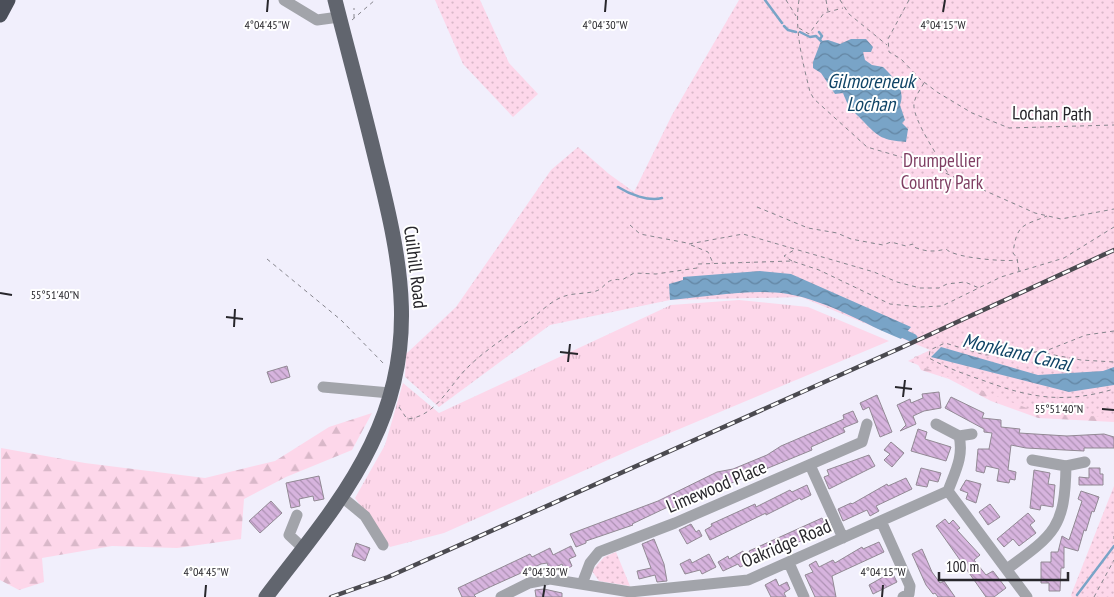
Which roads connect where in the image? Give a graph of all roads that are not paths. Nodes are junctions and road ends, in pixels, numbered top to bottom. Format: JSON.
{"nodes":[{"id":1,"x":8,"y":0,"type":"edge"},
{"id":2,"x":284,"y":0,"type":"edge"},
{"id":3,"x":335,"y":0,"type":"edge"},
{"id":4,"x":0,"y":15,"type":"edge"},
{"id":5,"x":345,"y":21,"type":"junction"},
{"id":6,"x":323,"y":388,"type":"dead end"},
{"id":7,"x":390,"y":393,"type":"junction"},
{"id":8,"x":867,"y":424,"type":"dead end"},
{"id":9,"x":936,"y":424,"type":"dead end"},
{"id":10,"x":972,"y":434,"type":"dead end"},
{"id":11,"x":959,"y":436,"type":"junction"},
{"id":12,"x":1032,"y":460,"type":"dead end"},
{"id":13,"x":1084,"y":462,"type":"dead end"},
{"id":14,"x":810,"y":466,"type":"junction"},
{"id":15,"x":1066,"y":466,"type":"junction"},
{"id":16,"x":948,"y":491,"type":"junction"},
{"id":17,"x":342,"y":496,"type":"junction"},
{"id":18,"x":297,"y":515,"type":"dead end"},
{"id":19,"x":881,"y":521,"type":"junction"},
{"id":20,"x":844,"y":538,"type":"junction"},
{"id":21,"x":383,"y":545,"type":"dead end"},
{"id":22,"x":304,"y":548,"type":"junction"},
{"id":23,"x":789,"y":563,"type":"junction"},
{"id":24,"x":1007,"y":569,"type":"junction"},
{"id":25,"x":582,"y":584,"type":"junction"},
{"id":26,"x":709,"y":591,"type":"edge"},
{"id":27,"x":908,"y":596,"type":"edge"},
{"id":28,"x":266,"y":597,"type":"edge"},
{"id":29,"x":500,"y":597,"type":"edge"},
{"id":30,"x":804,"y":597,"type":"edge"},
{"id":31,"x":1027,"y":597,"type":"edge"}],
"edges":[{"from":1,"to":4,"type":"highway"},
{"from":2,"to":5,"type":"street"},
{"from":3,"to":5,"type":"main road","name":"Cuilhill Road"},
{"from":5,"to":7,"type":"main road","name":"Cuilhill Road"},
{"from":6,"to":7,"type":"street"},
{"from":7,"to":17,"type":"main road","name":"Cuilhill Road"},
{"from":8,"to":14,"type":"street","name":"Limewood Place"},
{"from":9,"to":11,"type":"street"},
{"from":10,"to":11,"type":"street"},
{"from":11,"to":16,"type":"street"},
{"from":12,"to":15,"type":"street"},
{"from":13,"to":15,"type":"street"},
{"from":14,"to":20,"type":"street"},
{"from":14,"to":25,"type":"street","name":"Limewood Place"},
{"from":15,"to":24,"type":"street"},
{"from":16,"to":19,"type":"street","name":"Oakridge Road"},
{"from":16,"to":24,"type":"street"},
{"from":17,"to":21,"type":"street"},
{"from":17,"to":22,"type":"main road","name":"Cuilhill Road"},
{"from":18,"to":22,"type":"street"},
{"from":19,"to":20,"type":"street","name":"Oakridge Road"},
{"from":19,"to":27,"type":"street"},
{"from":20,"to":23,"type":"street","name":"Oakridge Road"},
{"from":22,"to":28,"type":"main road","name":"Cuilhill Road"},
{"from":23,"to":26,"type":"street","name":"Oakridge Road"},
{"from":23,"to":30,"type":"street"},
{"from":24,"to":31,"type":"street"},
{"from":25,"to":26,"type":"street","name":"Oakridge Road"},
{"from":25,"to":29,"type":"street","name":"Oakridge Road"}]}
